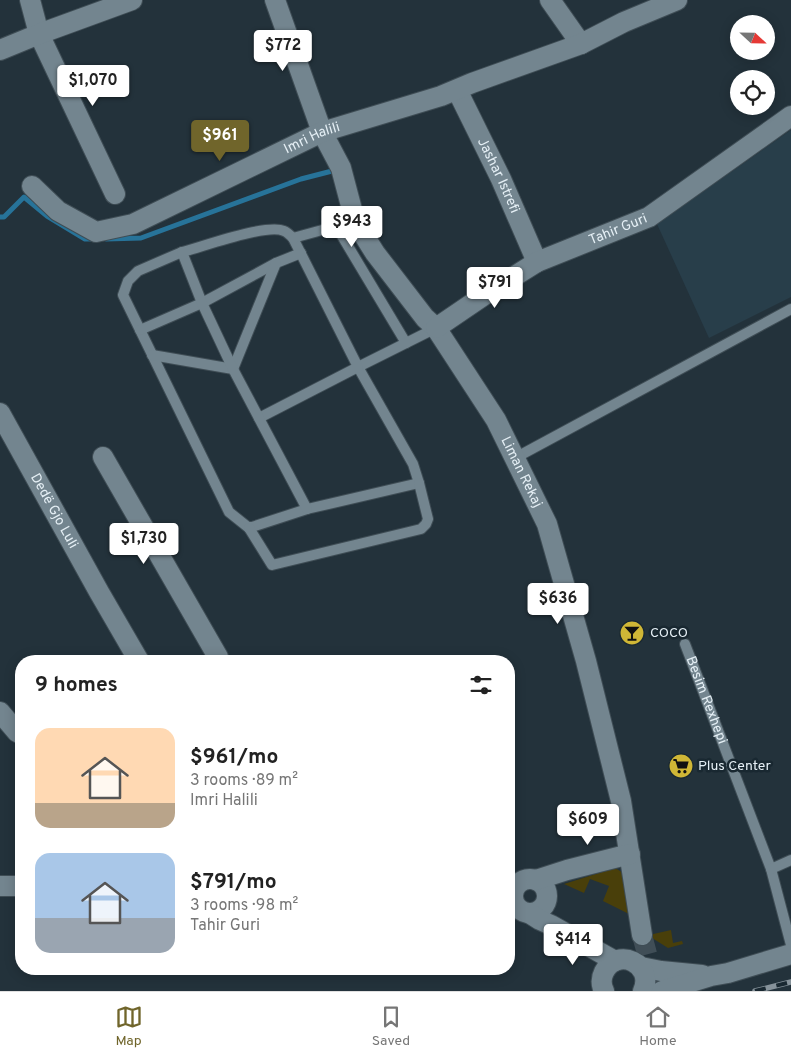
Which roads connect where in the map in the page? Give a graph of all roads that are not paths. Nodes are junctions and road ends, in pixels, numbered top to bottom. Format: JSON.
{"nodes":[{"id":1,"x":30,"y":0,"type":"edge"},
{"id":2,"x":132,"y":0,"type":"edge"},
{"id":3,"x":275,"y":0,"type":"edge"},
{"id":4,"x":550,"y":0,"type":"edge"},
{"id":5,"x":677,"y":0,"type":"edge"},
{"id":6,"x":40,"y":34,"type":"junction"},
{"id":7,"x":581,"y":44,"type":"junction"},
{"id":8,"x":0,"y":50,"type":"edge"},
{"id":9,"x":457,"y":90,"type":"junction"},
{"id":10,"x":791,"y":116,"type":"edge"},
{"id":11,"x":322,"y":132,"type":"junction"},
{"id":12,"x":32,"y":186,"type":"dead end"},
{"id":13,"x":115,"y":194,"type":"dead end"},
{"id":14,"x":355,"y":221,"type":"junction"},
{"id":15,"x":336,"y":226,"type":"junction"},
{"id":16,"x":293,"y":238,"type":"junction"},
{"id":17,"x":182,"y":252,"type":"junction"},
{"id":18,"x":301,"y":253,"type":"junction"},
{"id":19,"x":537,"y":262,"type":"junction"},
{"id":20,"x":276,"y":263,"type":"junction"},
{"id":21,"x":202,"y":303,"type":"junction"},
{"id":22,"x":791,"y":309,"type":"edge"},
{"id":23,"x":436,"y":328,"type":"junction"},
{"id":24,"x":140,"y":330,"type":"junction"},
{"id":25,"x":406,"y":343,"type":"junction"},
{"id":26,"x":152,"y":355,"type":"junction"},
{"id":27,"x":358,"y":367,"type":"junction"},
{"id":28,"x":233,"y":369,"type":"junction"},
{"id":29,"x":0,"y":413,"type":"edge"},
{"id":30,"x":259,"y":418,"type":"junction"},
{"id":31,"x":103,"y":457,"type":"dead end"},
{"id":32,"x":515,"y":458,"type":"junction"},
{"id":33,"x":419,"y":483,"type":"junction"},
{"id":34,"x":307,"y":509,"type":"junction"},
{"id":35,"x":249,"y":528,"type":"junction"},
{"id":36,"x":685,"y":644,"type":"dead end"},
{"id":37,"x":136,"y":655,"type":"edge"},
{"id":38,"x":216,"y":655,"type":"edge"},
{"id":39,"x":0,"y":712,"type":"edge"},
{"id":40,"x":15,"y":730,"type":"edge"},
{"id":41,"x":630,"y":854,"type":"junction"},
{"id":42,"x":791,"y":860,"type":"edge"},
{"id":43,"x":771,"y":869,"type":"junction"},
{"id":44,"x":0,"y":886,"type":"edge"},
{"id":45,"x":15,"y":886,"type":"edge"},
{"id":46,"x":525,"y":898,"type":"edge"},
{"id":47,"x":569,"y":935,"type":"junction"},
{"id":48,"x":642,"y":935,"type":"tunnel mouth"},
{"id":49,"x":791,"y":945,"type":"edge"},
{"id":50,"x":791,"y":954,"type":"edge"},
{"id":51,"x":615,"y":961,"type":"junction"},
{"id":52,"x":641,"y":967,"type":"junction"},
{"id":53,"x":711,"y":976,"type":"junction"},
{"id":54,"x":602,"y":987,"type":"edge"},
{"id":55,"x":643,"y":991,"type":"edge"},
{"id":56,"x":662,"y":991,"type":"edge"}],
"edges":[{"from":1,"to":6,"type":"street"},
{"from":2,"to":6,"type":"street"},
{"from":3,"to":11,"type":"street","name":"Liman Rekaj"},
{"from":4,"to":7,"type":"street"},
{"from":5,"to":7,"type":"street","name":"Imri Halili"},
{"from":6,"to":8,"type":"street"},
{"from":6,"to":13,"type":"street"},
{"from":7,"to":9,"type":"street","name":"Imri Halili"},
{"from":9,"to":11,"type":"street","name":"Imri Halili"},
{"from":9,"to":19,"type":"street","name":"Jashar Istrefi"},
{"from":10,"to":19,"type":"street","name":"Tahir Guri"},
{"from":11,"to":12,"type":"street","name":"Imri Halili"},
{"from":11,"to":14,"type":"street","name":"Liman Rekaj"},
{"from":14,"to":15,"type":"lane"},
{"from":14,"to":23,"type":"street","name":"Liman Rekaj"},
{"from":15,"to":16,"type":"lane"},
{"from":15,"to":25,"type":"lane"},
{"from":16,"to":17,"type":"lane"},
{"from":16,"to":18,"type":"lane"},
{"from":17,"to":21,"type":"lane"},
{"from":17,"to":24,"type":"lane"},
{"from":18,"to":20,"type":"lane"},
{"from":18,"to":27,"type":"lane"},
{"from":19,"to":23,"type":"street","name":"Tahir Guri"},
{"from":20,"to":21,"type":"lane"},
{"from":20,"to":28,"type":"lane"},
{"from":21,"to":24,"type":"lane"},
{"from":21,"to":28,"type":"lane"},
{"from":22,"to":32,"type":"lane"},
{"from":23,"to":25,"type":"lane"},
{"from":23,"to":32,"type":"street","name":"Liman Rekaj"},
{"from":24,"to":26,"type":"lane"},
{"from":25,"to":27,"type":"lane"},
{"from":26,"to":28,"type":"lane"},
{"from":26,"to":35,"type":"lane"},
{"from":27,"to":30,"type":"lane"},
{"from":27,"to":33,"type":"lane"},
{"from":28,"to":30,"type":"lane"},
{"from":29,"to":37,"type":"street","name":"Dedë Gjo Luli"},
{"from":30,"to":34,"type":"lane"},
{"from":31,"to":38,"type":"street"},
{"from":32,"to":41,"type":"street","name":"Liman Rekaj"},
{"from":33,"to":34,"type":"lane"},
{"from":33,"to":35,"type":"lane"},
{"from":34,"to":35,"type":"lane"},
{"from":36,"to":43,"type":"lane","name":"Besim Rexhepi"},
{"from":39,"to":40,"type":"street"},
{"from":41,"to":46,"type":"street"},
{"from":41,"to":48,"type":"street","name":"Liman Rekaj"},
{"from":42,"to":43,"type":"lane"},
{"from":43,"to":49,"type":"lane","name":"Besim Rexhepi"},
{"from":44,"to":45,"type":"street"},
{"from":46,"to":47,"type":"street"},
{"from":47,"to":51,"type":"street"},
{"from":47,"to":54,"type":"street"},
{"from":50,"to":53,"type":"street"},
{"from":51,"to":52,"type":"street"},
{"from":51,"to":54,"type":"street"},
{"from":52,"to":53,"type":"street"},
{"from":52,"to":55,"type":"street"},
{"from":53,"to":56,"type":"street"}]}
